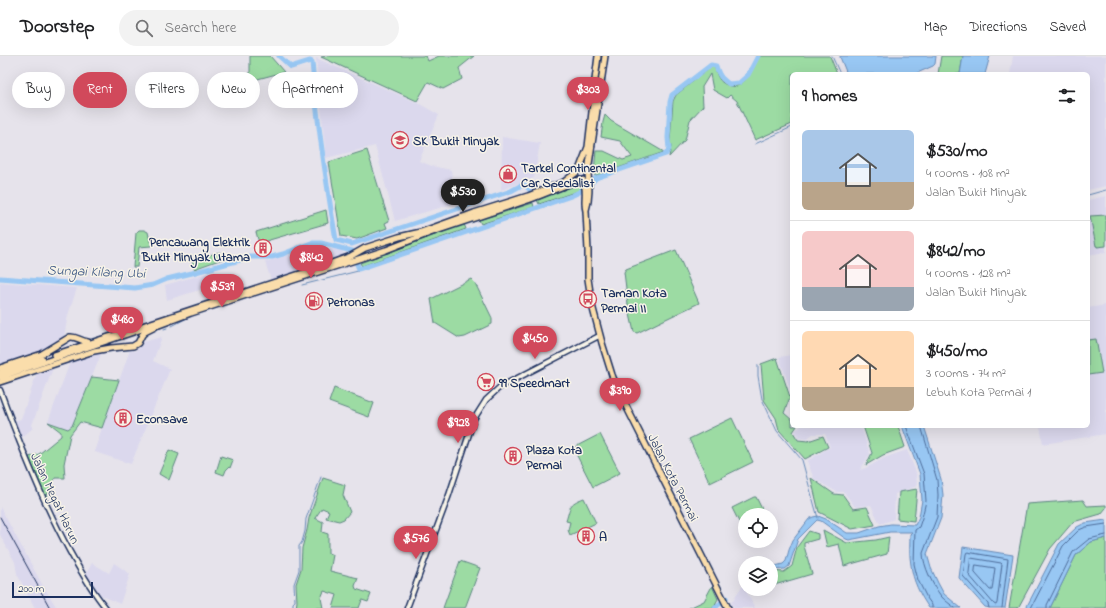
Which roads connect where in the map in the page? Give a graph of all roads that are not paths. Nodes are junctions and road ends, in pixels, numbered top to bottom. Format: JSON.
{"nodes":[{"id":1,"x":598,"y":56,"type":"edge"},
{"id":2,"x":605,"y":56,"type":"edge"},
{"id":3,"x":578,"y":171,"type":"junction"},
{"id":4,"x":588,"y":172,"type":"junction"},
{"id":5,"x":584,"y":182,"type":"junction"},
{"id":6,"x":408,"y":235,"type":"junction"},
{"id":7,"x":402,"y":244,"type":"junction"},
{"id":8,"x":352,"y":259,"type":"junction"},
{"id":9,"x":159,"y":325,"type":"junction"},
{"id":10,"x":126,"y":335,"type":"junction"},
{"id":11,"x":599,"y":336,"type":"junction"},
{"id":12,"x":73,"y":337,"type":"junction"},
{"id":13,"x":90,"y":343,"type":"junction"},
{"id":14,"x":138,"y":343,"type":"junction"},
{"id":15,"x":65,"y":353,"type":"junction"},
{"id":16,"x":0,"y":368,"type":"edge"},
{"id":17,"x":0,"y":373,"type":"edge"},
{"id":18,"x":0,"y":377,"type":"edge"},
{"id":19,"x":0,"y":382,"type":"edge"},
{"id":20,"x":0,"y":390,"type":"edge"},
{"id":21,"x":727,"y":606,"type":"edge"},
{"id":22,"x":106,"y":608,"type":"edge"},
{"id":23,"x":407,"y":608,"type":"edge"}],
"edges":[{"from":1,"to":3,"type":"main road"},
{"from":2,"to":4,"type":"main road","name":"Jalan Kota Permai"},
{"from":3,"to":4,"type":"main road"},
{"from":3,"to":5,"type":"main road"},
{"from":3,"to":6,"type":"main road"},
{"from":4,"to":5,"type":"main road","name":"Jalan Kota Permai"},
{"from":5,"to":7,"type":"main road"},
{"from":5,"to":11,"type":"main road","name":"Jalan Kota Permai"},
{"from":6,"to":7,"type":"main road"},
{"from":6,"to":8,"type":"main road"},
{"from":7,"to":8,"type":"main road"},
{"from":8,"to":9,"type":"main road"},
{"from":8,"to":13,"type":"main road"},
{"from":9,"to":10,"type":"main road"},
{"from":9,"to":14,"type":"main road"},
{"from":10,"to":14,"type":"main road"},
{"from":10,"to":15,"type":"main road"},
{"from":11,"to":21,"type":"main road","name":"Jalan Kota Permai"},
{"from":11,"to":23,"type":"street"},
{"from":12,"to":13,"type":"main road"},
{"from":12,"to":15,"type":"main road"},
{"from":12,"to":16,"type":"main road"},
{"from":13,"to":15,"type":"main road"},
{"from":14,"to":19,"type":"main road"},
{"from":15,"to":17,"type":"main road"},
{"from":15,"to":18,"type":"main road"},
{"from":20,"to":22,"type":"street","name":"Jalan Megat Harun"}]}
